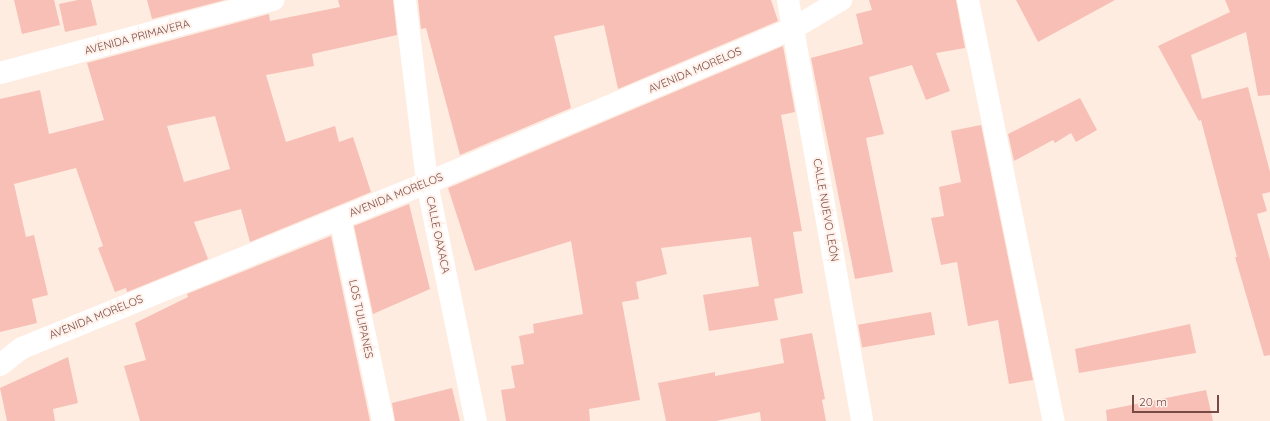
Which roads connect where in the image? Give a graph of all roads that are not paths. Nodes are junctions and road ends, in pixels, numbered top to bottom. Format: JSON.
{"nodes":[{"id":1,"x":273,"y":0,"type":"edge"},
{"id":2,"x":405,"y":0,"type":"edge"},
{"id":3,"x":788,"y":0,"type":"edge"},
{"id":4,"x":841,"y":0,"type":"edge"},
{"id":5,"x":968,"y":0,"type":"edge"},
{"id":6,"x":794,"y":28,"type":"junction"},
{"id":7,"x":0,"y":73,"type":"edge"},
{"id":8,"x":427,"y":183,"type":"junction"},
{"id":9,"x":340,"y":218,"type":"junction"},
{"id":10,"x":0,"y":365,"type":"edge"},
{"id":11,"x":383,"y":421,"type":"edge"},
{"id":12,"x":476,"y":421,"type":"edge"},
{"id":13,"x":862,"y":421,"type":"edge"},
{"id":14,"x":1054,"y":421,"type":"edge"}],
"edges":[{"from":1,"to":7,"type":"street","name":"AVENIDA PRIMAVERA"},
{"from":2,"to":8,"type":"street","name":"CALLE OAXACA"},
{"from":3,"to":6,"type":"street","name":"CALLE NUEVO LEÓN"},
{"from":4,"to":6,"type":"street","name":"AVENIDA MORELOS"},
{"from":5,"to":14,"type":"street"},
{"from":6,"to":8,"type":"street","name":"AVENIDA MORELOS"},
{"from":6,"to":13,"type":"street","name":"CALLE NUEVO LEÓN"},
{"from":8,"to":9,"type":"street","name":"AVENIDA MORELOS"},
{"from":8,"to":12,"type":"street","name":"CALLE OAXACA"},
{"from":9,"to":10,"type":"street","name":"AVENIDA MORELOS"},
{"from":9,"to":11,"type":"street","name":"LOS TULIPANES"}]}
